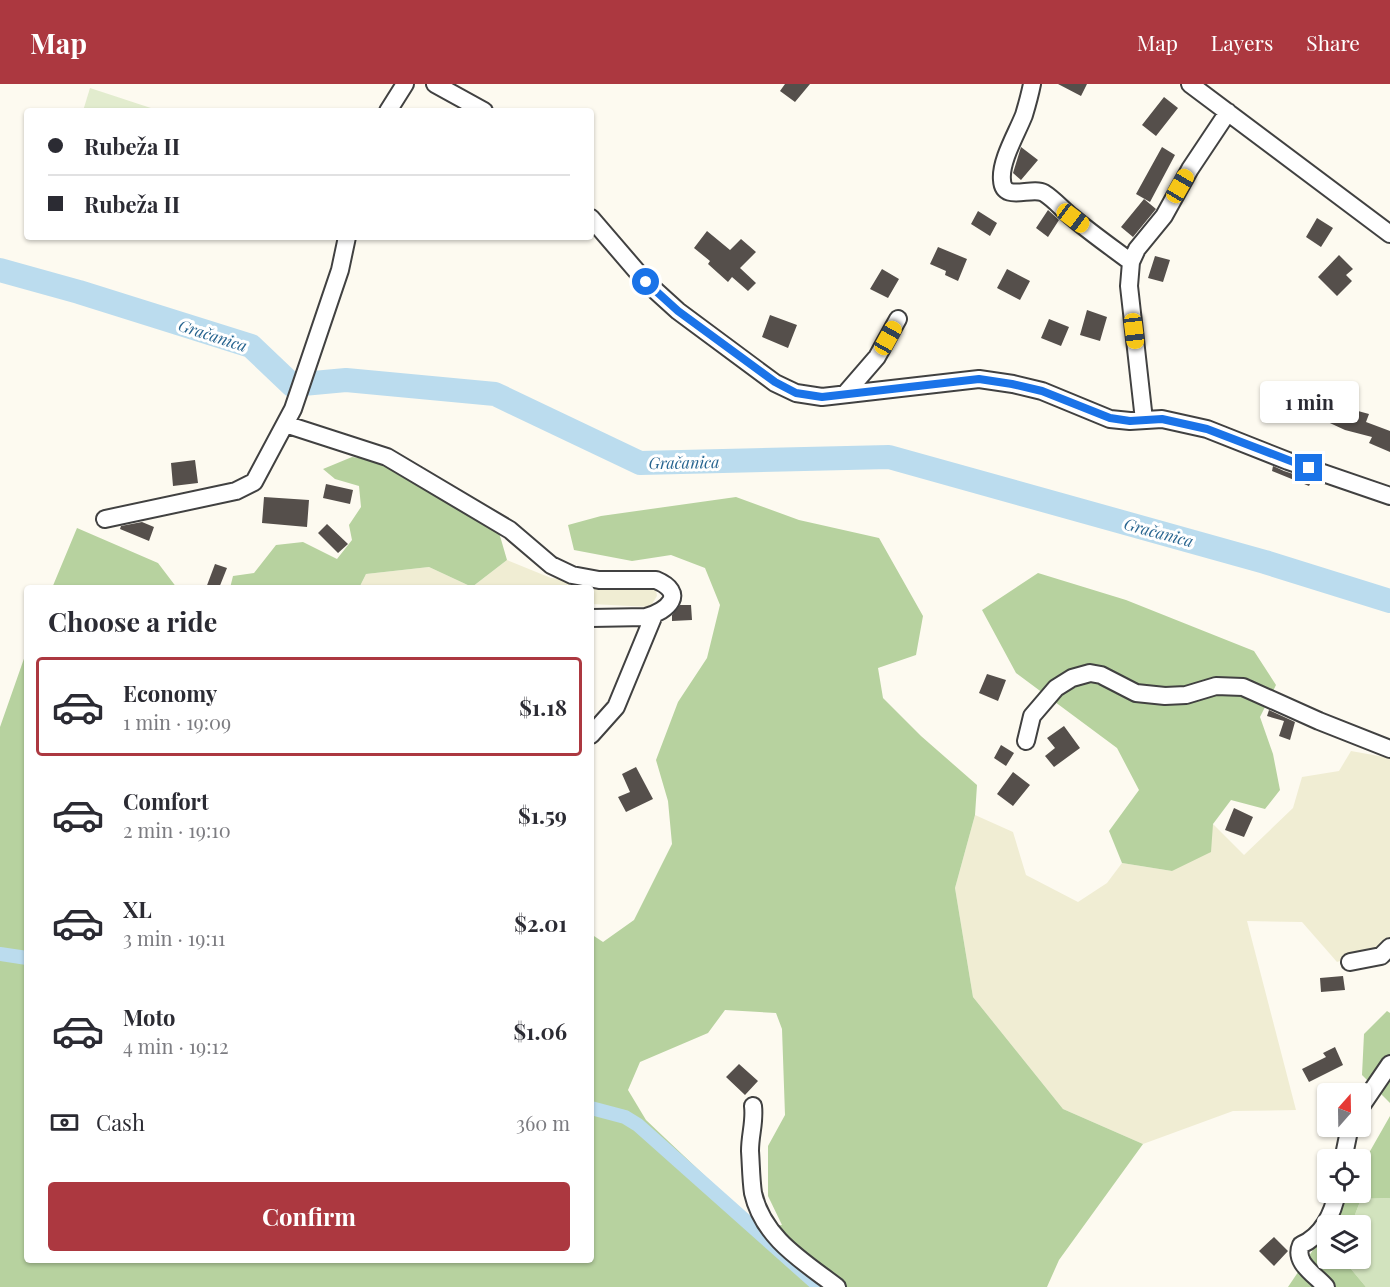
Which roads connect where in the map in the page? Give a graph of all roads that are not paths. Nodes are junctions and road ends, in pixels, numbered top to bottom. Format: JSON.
{"nodes":[{"id":1,"x":405,"y":84,"type":"edge"},
{"id":2,"x":435,"y":84,"type":"edge"},
{"id":3,"x":1032,"y":84,"type":"edge"},
{"id":4,"x":1190,"y":84,"type":"edge"},
{"id":5,"x":390,"y":108,"type":"edge"},
{"id":6,"x":479,"y":108,"type":"edge"},
{"id":7,"x":1228,"y":112,"type":"junction"},
{"id":8,"x":594,"y":221,"type":"edge"},
{"id":9,"x":1390,"y":234,"type":"edge"},
{"id":10,"x":346,"y":240,"type":"edge"},
{"id":11,"x":1131,"y":262,"type":"junction"},
{"id":12,"x":898,"y":319,"type":"dead end"},
{"id":13,"x":845,"y":394,"type":"junction"},
{"id":14,"x":289,"y":417,"type":"junction"},
{"id":15,"x":1144,"y":420,"type":"junction"},
{"id":16,"x":1390,"y":496,"type":"edge"},
{"id":17,"x":105,"y":519,"type":"dead end"},
{"id":18,"x":654,"y":615,"type":"junction"},
{"id":19,"x":594,"y":618,"type":"edge"},
{"id":20,"x":594,"y":732,"type":"edge"},
{"id":21,"x":1026,"y":741,"type":"dead end"},
{"id":22,"x":1390,"y":749,"type":"edge"},
{"id":23,"x":1390,"y":947,"type":"edge"},
{"id":24,"x":1350,"y":962,"type":"dead end"},
{"id":25,"x":1390,"y":1064,"type":"edge"},
{"id":26,"x":1371,"y":1092,"type":"edge"},
{"id":27,"x":753,"y":1106,"type":"dead end"},
{"id":28,"x":1335,"y":1203,"type":"edge"},
{"id":29,"x":837,"y":1287,"type":"edge"},
{"id":30,"x":1326,"y":1287,"type":"edge"}],
"edges":[{"from":1,"to":5,"type":"street"},
{"from":2,"to":6,"type":"street"},
{"from":3,"to":11,"type":"street"},
{"from":4,"to":7,"type":"street"},
{"from":7,"to":9,"type":"street"},
{"from":7,"to":11,"type":"street"},
{"from":8,"to":13,"type":"street"},
{"from":10,"to":14,"type":"street"},
{"from":11,"to":15,"type":"street"},
{"from":12,"to":13,"type":"street"},
{"from":13,"to":15,"type":"street"},
{"from":14,"to":17,"type":"street"},
{"from":14,"to":18,"type":"street"},
{"from":15,"to":16,"type":"street"},
{"from":18,"to":19,"type":"street"},
{"from":18,"to":20,"type":"street"},
{"from":21,"to":22,"type":"street"},
{"from":23,"to":24,"type":"street"},
{"from":25,"to":26,"type":"street"},
{"from":27,"to":29,"type":"street"},
{"from":28,"to":30,"type":"street"}]}
